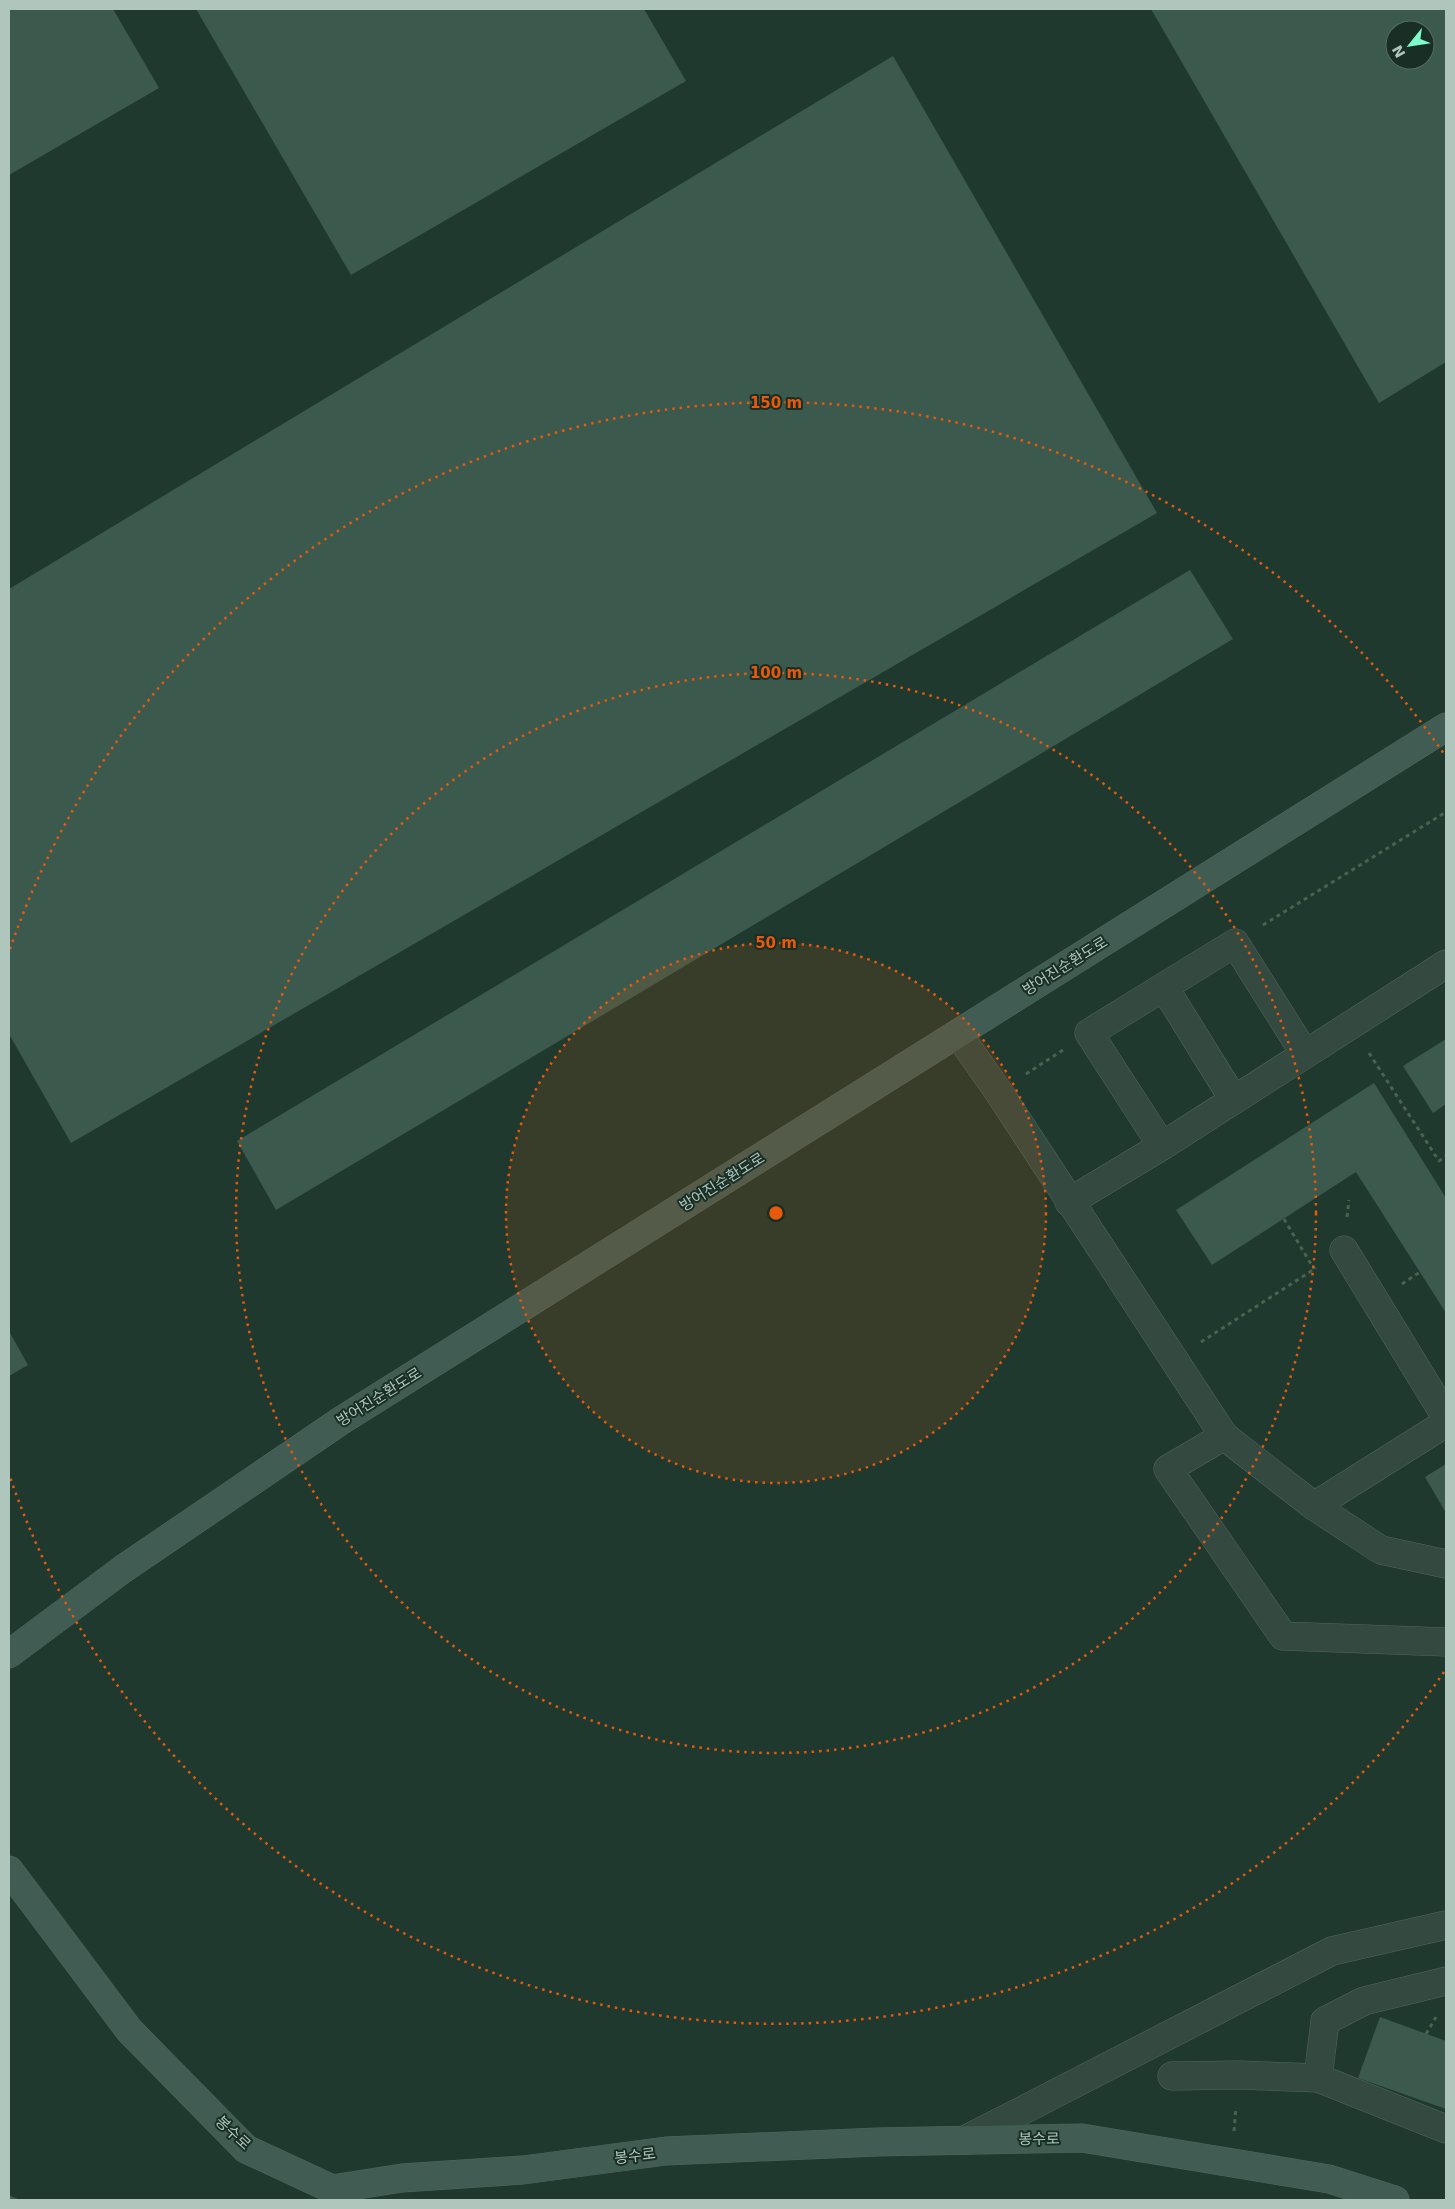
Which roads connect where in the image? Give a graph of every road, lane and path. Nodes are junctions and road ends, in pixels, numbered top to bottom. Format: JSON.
{"nodes":[{"id":1,"x":1446,"y":726,"type":"edge"},
{"id":2,"x":1446,"y":812,"type":"edge"},
{"id":3,"x":1235,"y":942,"type":"junction"},
{"id":4,"x":1446,"y":964,"type":"edge"},
{"id":5,"x":1164,"y":987,"type":"junction"},
{"id":6,"x":1350,"y":1025,"type":"junction"},
{"id":7,"x":1089,"y":1033,"type":"junction"},
{"id":8,"x":958,"y":1034,"type":"junction"},
{"id":9,"x":1305,"y":1054,"type":"junction"},
{"id":10,"x":998,"y":1091,"type":"junction"},
{"id":11,"x":1234,"y":1100,"type":"junction"},
{"id":12,"x":1162,"y":1146,"type":"junction"},
{"id":13,"x":1446,"y":1156,"type":"edge"},
{"id":14,"x":1069,"y":1202,"type":"junction"},
{"id":15,"x":1284,"y":1219,"type":"dead end"},
{"id":16,"x":1344,"y":1250,"type":"joint"},
{"id":17,"x":1314,"y":1269,"type":"junction"},
{"id":18,"x":1196,"y":1344,"type":"dead end"},
{"id":19,"x":1446,"y":1417,"type":"edge"},
{"id":20,"x":1446,"y":1423,"type":"edge"},
{"id":21,"x":1224,"y":1436,"type":"junction"},
{"id":22,"x":1314,"y":1506,"type":"junction"},
{"id":23,"x":1446,"y":1564,"type":"edge"},
{"id":24,"x":1446,"y":1642,"type":"edge"},
{"id":25,"x":9,"y":1654,"type":"edge"},
{"id":26,"x":9,"y":1870,"type":"edge"},
{"id":27,"x":1446,"y":1925,"type":"edge"},
{"id":28,"x":1446,"y":1981,"type":"edge"},
{"id":29,"x":1240,"y":2074,"type":"junction"},
{"id":30,"x":1172,"y":2076,"type":"dead end"},
{"id":31,"x":1318,"y":2078,"type":"junction"},
{"id":32,"x":1446,"y":2129,"type":"edge"},
{"id":33,"x":965,"y":2140,"type":"junction"},
{"id":34,"x":1230,"y":2163,"type":"junction"},
{"id":35,"x":1394,"y":2200,"type":"edge"}],
"edges":[{"from":1,"to":8,"type":"main road","name":"방어진순환도로"},
{"from":2,"to":3,"type":"path"},
{"from":3,"to":5,"type":"street"},
{"from":3,"to":9,"type":"street"},
{"from":4,"to":6,"type":"street"},
{"from":5,"to":7,"type":"street"},
{"from":5,"to":11,"type":"street"},
{"from":6,"to":9,"type":"street"},
{"from":6,"to":13,"type":"path"},
{"from":7,"to":10,"type":"path"},
{"from":7,"to":12,"type":"street"},
{"from":8,"to":10,"type":"street"},
{"from":8,"to":25,"type":"main road","name":"방어진순환도로"},
{"from":9,"to":11,"type":"street"},
{"from":10,"to":14,"type":"street"},
{"from":11,"to":12,"type":"street"},
{"from":12,"to":14,"type":"street"},
{"from":14,"to":21,"type":"street"},
{"from":15,"to":17,"type":"path"},
{"from":16,"to":17,"type":"path"},
{"from":16,"to":19,"type":"street"},
{"from":17,"to":18,"type":"path"},
{"from":20,"to":22,"type":"street"},
{"from":21,"to":22,"type":"street"},
{"from":21,"to":24,"type":"street"},
{"from":22,"to":23,"type":"street"},
{"from":26,"to":33,"type":"main road","name":"봉수로"},
{"from":27,"to":33,"type":"street"},
{"from":28,"to":31,"type":"street"},
{"from":29,"to":30,"type":"street"},
{"from":29,"to":31,"type":"street"},
{"from":29,"to":34,"type":"path"},
{"from":31,"to":32,"type":"street"},
{"from":33,"to":34,"type":"main road","name":"봉수로"},
{"from":34,"to":35,"type":"main road","name":"봉수로"}]}
